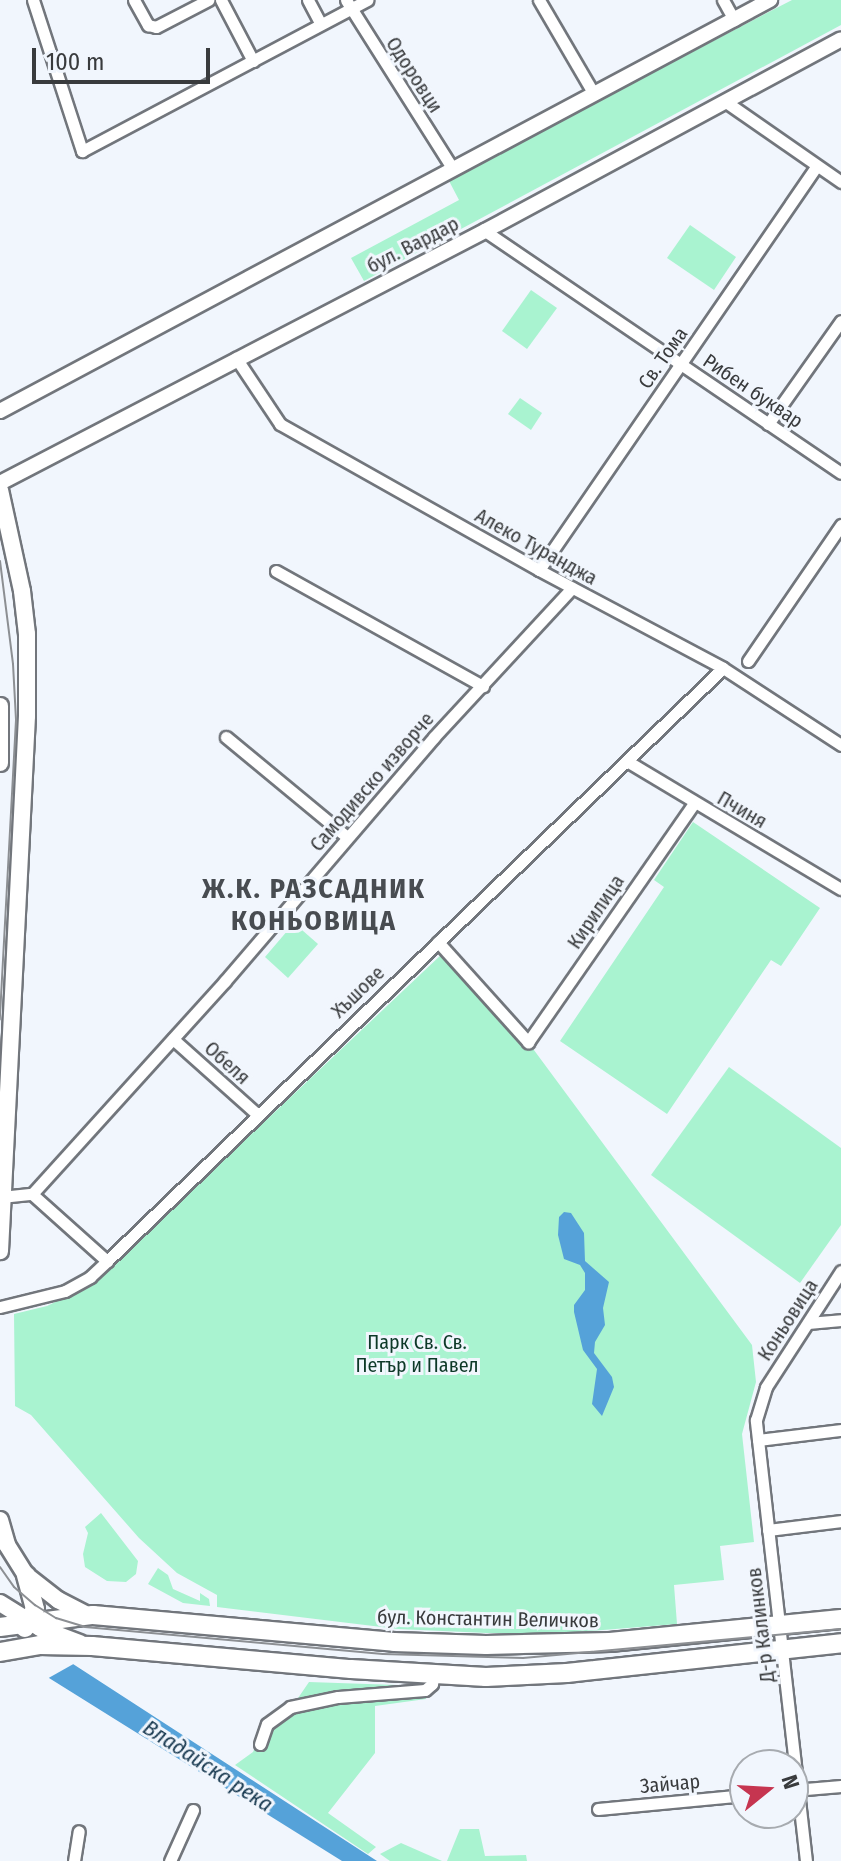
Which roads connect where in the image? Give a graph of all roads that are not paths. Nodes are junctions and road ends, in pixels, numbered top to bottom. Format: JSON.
{"nodes":[{"id":1,"x":33,"y":0,"type":"edge"},
{"id":2,"x":134,"y":0,"type":"edge"},
{"id":3,"x":208,"y":0,"type":"edge"},
{"id":4,"x":221,"y":0,"type":"edge"},
{"id":5,"x":308,"y":0,"type":"edge"},
{"id":6,"x":367,"y":0,"type":"edge"},
{"id":7,"x":539,"y":0,"type":"edge"},
{"id":8,"x":723,"y":0,"type":"edge"},
{"id":9,"x":770,"y":0,"type":"edge"},
{"id":10,"x":348,"y":4,"type":"edge"},
{"id":11,"x":734,"y":20,"type":"junction"},
{"id":12,"x":321,"y":24,"type":"junction"},
{"id":13,"x":841,"y":39,"type":"edge"},
{"id":14,"x":253,"y":61,"type":"junction"},
{"id":15,"x":594,"y":94,"type":"junction"},
{"id":16,"x":726,"y":102,"type":"junction"},
{"id":17,"x":817,"y":166,"type":"junction"},
{"id":18,"x":453,"y":169,"type":"junction"},
{"id":19,"x":841,"y":182,"type":"edge"},
{"id":20,"x":485,"y":231,"type":"junction"},
{"id":21,"x":841,"y":321,"type":"edge"},
{"id":22,"x":236,"y":358,"type":"junction"},
{"id":23,"x":680,"y":364,"type":"junction"},
{"id":24,"x":0,"y":411,"type":"edge"},
{"id":25,"x":768,"y":424,"type":"junction"},
{"id":26,"x":841,"y":473,"type":"edge"},
{"id":27,"x":0,"y":483,"type":"edge"},
{"id":28,"x":0,"y":490,"type":"edge"},
{"id":29,"x":841,"y":525,"type":"edge"},
{"id":30,"x":539,"y":570,"type":"junction"},
{"id":31,"x":276,"y":571,"type":"dead end"},
{"id":32,"x":572,"y":588,"type":"junction"},
{"id":33,"x":748,"y":661,"type":"dead end"},
{"id":34,"x":723,"y":668,"type":"junction"},
{"id":35,"x":483,"y":686,"type":"junction"},
{"id":36,"x":0,"y":706,"type":"edge"},
{"id":37,"x":226,"y":737,"type":"dead end"},
{"id":38,"x":841,"y":745,"type":"edge"},
{"id":39,"x":627,"y":761,"type":"junction"},
{"id":40,"x":0,"y":763,"type":"edge"},
{"id":41,"x":694,"y":803,"type":"junction"},
{"id":42,"x":347,"y":837,"type":"junction"},
{"id":43,"x":841,"y":889,"type":"edge"},
{"id":44,"x":438,"y":942,"type":"junction"},
{"id":45,"x":173,"y":1039,"type":"junction"},
{"id":46,"x":257,"y":1114,"type":"junction"},
{"id":47,"x":32,"y":1194,"type":"junction"},
{"id":48,"x":1,"y":1197,"type":"edge"},
{"id":49,"x":0,"y":1251,"type":"edge"},
{"id":50,"x":107,"y":1261,"type":"junction"},
{"id":51,"x":841,"y":1271,"type":"edge"},
{"id":52,"x":0,"y":1307,"type":"edge"},
{"id":53,"x":841,"y":1320,"type":"edge"},
{"id":54,"x":808,"y":1323,"type":"junction"},
{"id":55,"x":766,"y":1387,"type":"joint"},
{"id":56,"x":841,"y":1430,"type":"edge"},
{"id":57,"x":758,"y":1440,"type":"junction"},
{"id":58,"x":0,"y":1520,"type":"edge"},
{"id":59,"x":841,"y":1521,"type":"edge"},
{"id":60,"x":768,"y":1530,"type":"junction"},
{"id":61,"x":26,"y":1575,"type":"junction"},
{"id":62,"x":0,"y":1603,"type":"edge"},
{"id":63,"x":86,"y":1614,"type":"junction"},
{"id":64,"x":841,"y":1619,"type":"edge"},
{"id":65,"x":28,"y":1623,"type":"junction"},
{"id":66,"x":780,"y":1626,"type":"junction"},
{"id":67,"x":0,"y":1627,"type":"edge"},
{"id":68,"x":841,"y":1643,"type":"edge"},
{"id":69,"x":92,"y":1646,"type":"junction"},
{"id":70,"x":0,"y":1649,"type":"edge"},
{"id":71,"x":782,"y":1649,"type":"junction"},
{"id":72,"x":434,"y":1674,"type":"junction"},
{"id":73,"x":260,"y":1744,"type":"dead end"},
{"id":74,"x":791,"y":1749,"type":"edge"},
{"id":75,"x":841,"y":1786,"type":"edge"},
{"id":76,"x":809,"y":1789,"type":"edge"},
{"id":77,"x":729,"y":1797,"type":"edge"},
{"id":78,"x":598,"y":1809,"type":"dead end"},
{"id":79,"x":193,"y":1810,"type":"dead end"},
{"id":80,"x":801,"y":1829,"type":"edge"},
{"id":81,"x":79,"y":1831,"type":"dead end"},
{"id":82,"x":74,"y":1861,"type":"edge"},
{"id":83,"x":170,"y":1861,"type":"edge"},
{"id":84,"x":806,"y":1861,"type":"edge"}],
"edges":[{"from":1,"to":14,"type":"street"},
{"from":2,"to":3,"type":"street"},
{"from":4,"to":14,"type":"street"},
{"from":5,"to":12,"type":"street"},
{"from":6,"to":10,"type":"street"},
{"from":7,"to":15,"type":"street"},
{"from":8,"to":11,"type":"street"},
{"from":9,"to":11,"type":"street"},
{"from":10,"to":12,"type":"street"},
{"from":10,"to":18,"type":"street","name":"Одоровци"},
{"from":11,"to":15,"type":"street"},
{"from":12,"to":14,"type":"street"},
{"from":13,"to":16,"type":"street","name":"бул. Вардар"},
{"from":15,"to":18,"type":"street"},
{"from":16,"to":17,"type":"street"},
{"from":16,"to":20,"type":"street","name":"бул. Вардар"},
{"from":17,"to":19,"type":"street"},
{"from":17,"to":23,"type":"street","name":"Св. Тома"},
{"from":18,"to":24,"type":"street"},
{"from":20,"to":22,"type":"street","name":"бул. Вардар"},
{"from":20,"to":23,"type":"street","name":"Рибен буквар"},
{"from":21,"to":25,"type":"street"},
{"from":22,"to":27,"type":"street","name":"бул. Вардар"},
{"from":22,"to":30,"type":"street","name":"Алеко Туранджа"},
{"from":23,"to":25,"type":"street","name":"Рибен буквар"},
{"from":23,"to":30,"type":"street","name":"Св. Тома"},
{"from":25,"to":26,"type":"street","name":"Рибен буквар"},
{"from":28,"to":48,"type":"main road"},
{"from":29,"to":33,"type":"street"},
{"from":30,"to":32,"type":"street","name":"Алеко Туранджа"},
{"from":31,"to":35,"type":"street"},
{"from":32,"to":34,"type":"street","name":"Алеко Туранджа"},
{"from":32,"to":35,"type":"street","name":"Самодивско изворче"},
{"from":34,"to":38,"type":"street","name":"Алеко Туранджа"},
{"from":34,"to":39,"type":"street","name":"Хъшове"},
{"from":35,"to":42,"type":"street","name":"Самодивско изворче"},
{"from":36,"to":40,"type":"main road"},
{"from":37,"to":42,"type":"street"},
{"from":39,"to":41,"type":"street","name":"Пчиня"},
{"from":39,"to":44,"type":"street","name":"Хъшове"},
{"from":41,"to":43,"type":"street","name":"Пчиня"},
{"from":41,"to":44,"type":"street","name":"Кирилица"},
{"from":42,"to":45,"type":"street","name":"Самодивско изворче"},
{"from":44,"to":46,"type":"street","name":"Хъшове"},
{"from":45,"to":46,"type":"street","name":"Обеля"},
{"from":45,"to":47,"type":"street","name":"Самодивско изворче"},
{"from":46,"to":50,"type":"street","name":"Хъшове"},
{"from":47,"to":48,"type":"street"},
{"from":47,"to":50,"type":"street"},
{"from":48,"to":49,"type":"main road"},
{"from":50,"to":52,"type":"street","name":"Хъшове"},
{"from":51,"to":54,"type":"street","name":"Коньовица"},
{"from":53,"to":54,"type":"street"},
{"from":54,"to":55,"type":"street","name":"Коньовица"},
{"from":55,"to":57,"type":"street","name":"Д-р Калинков"},
{"from":56,"to":57,"type":"street"},
{"from":57,"to":60,"type":"street","name":"Д-р Калинков"},
{"from":58,"to":61,"type":"main road"},
{"from":59,"to":60,"type":"street"},
{"from":60,"to":66,"type":"street","name":"Д-р Калинков"},
{"from":61,"to":63,"type":"main road"},
{"from":61,"to":65,"type":"main road"},
{"from":62,"to":65,"type":"main road"},
{"from":63,"to":65,"type":"main road","name":"бул. Константин Величков"},
{"from":63,"to":66,"type":"main road","name":"бул. Константин Величков"},
{"from":64,"to":66,"type":"main road","name":"бул. Константин Величков"},
{"from":65,"to":67,"type":"main road","name":"бул. Константин Величков"},
{"from":65,"to":69,"type":"main road"},
{"from":65,"to":70,"type":"main road"},
{"from":66,"to":71,"type":"street","name":"Д-р Калинков"},
{"from":68,"to":71,"type":"main road"},
{"from":69,"to":70,"type":"main road"},
{"from":69,"to":72,"type":"main road"},
{"from":71,"to":72,"type":"main road"},
{"from":71,"to":74,"type":"street","name":"Д-р Калинков"},
{"from":72,"to":73,"type":"street"},
{"from":75,"to":76,"type":"street"},
{"from":77,"to":78,"type":"street","name":"Зайчар"},
{"from":79,"to":83,"type":"street"},
{"from":80,"to":84,"type":"street","name":"Д-р Калинков"},
{"from":81,"to":82,"type":"street"}]}
